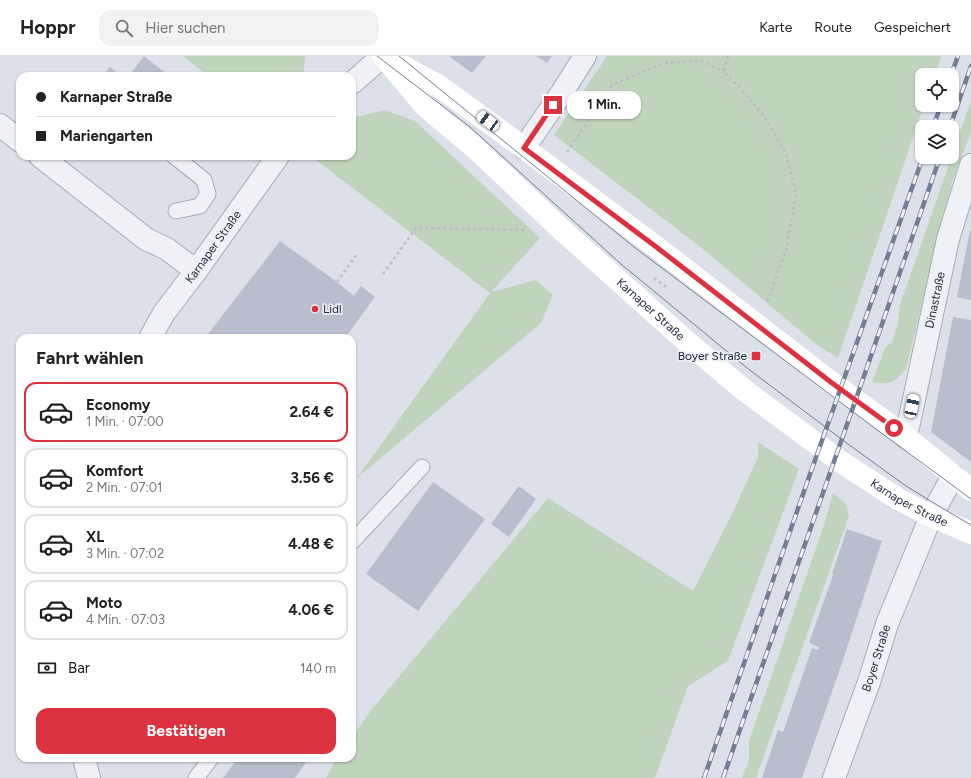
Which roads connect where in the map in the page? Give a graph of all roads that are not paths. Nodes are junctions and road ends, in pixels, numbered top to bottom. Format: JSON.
{"nodes":[{"id":1,"x":383,"y":56,"type":"edge"},
{"id":2,"x":585,"y":56,"type":"edge"},
{"id":3,"x":356,"y":80,"type":"edge"},
{"id":4,"x":0,"y":125,"type":"edge"},
{"id":5,"x":16,"y":137,"type":"edge"},
{"id":6,"x":524,"y":148,"type":"junction"},
{"id":7,"x":45,"y":160,"type":"edge"},
{"id":8,"x":179,"y":160,"type":"edge"},
{"id":9,"x":275,"y":160,"type":"edge"},
{"id":10,"x":970,"y":168,"type":"edge"},
{"id":11,"x":176,"y":211,"type":"dead end"},
{"id":12,"x":196,"y":271,"type":"junction"},
{"id":13,"x":152,"y":334,"type":"edge"},
{"id":14,"x":906,"y":437,"type":"junction"},
{"id":15,"x":422,"y":467,"type":"dead end"},
{"id":16,"x":953,"y":476,"type":"junction"},
{"id":17,"x":971,"y":490,"type":"edge"},
{"id":18,"x":931,"y":516,"type":"junction"},
{"id":19,"x":971,"y":534,"type":"edge"},
{"id":20,"x":356,"y":538,"type":"edge"},
{"id":21,"x":85,"y":762,"type":"edge"},
{"id":22,"x":208,"y":762,"type":"edge"},
{"id":23,"x":89,"y":778,"type":"edge"},
{"id":24,"x":196,"y":778,"type":"edge"},
{"id":25,"x":834,"y":778,"type":"edge"}],
"edges":[{"from":1,"to":3,"type":"street"},
{"from":1,"to":6,"type":"main road"},
{"from":1,"to":18,"type":"main road","name":"Karnaper Straße"},
{"from":2,"to":6,"type":"street"},
{"from":4,"to":5,"type":"street"},
{"from":6,"to":14,"type":"main road"},
{"from":7,"to":12,"type":"street"},
{"from":8,"to":11,"type":"lane"},
{"from":9,"to":12,"type":"street","name":"Karnaper Straße"},
{"from":10,"to":14,"type":"street","name":"Dinastraße"},
{"from":12,"to":13,"type":"street","name":"Karnaper Straße"},
{"from":14,"to":16,"type":"main road"},
{"from":15,"to":20,"type":"lane"},
{"from":16,"to":17,"type":"main road"},
{"from":16,"to":18,"type":"street","name":"Boyer Straße"},
{"from":18,"to":19,"type":"main road","name":"Karnaper Straße"},
{"from":18,"to":25,"type":"street","name":"Boyer Straße"},
{"from":21,"to":23,"type":"street"},
{"from":22,"to":24,"type":"lane"}]}
